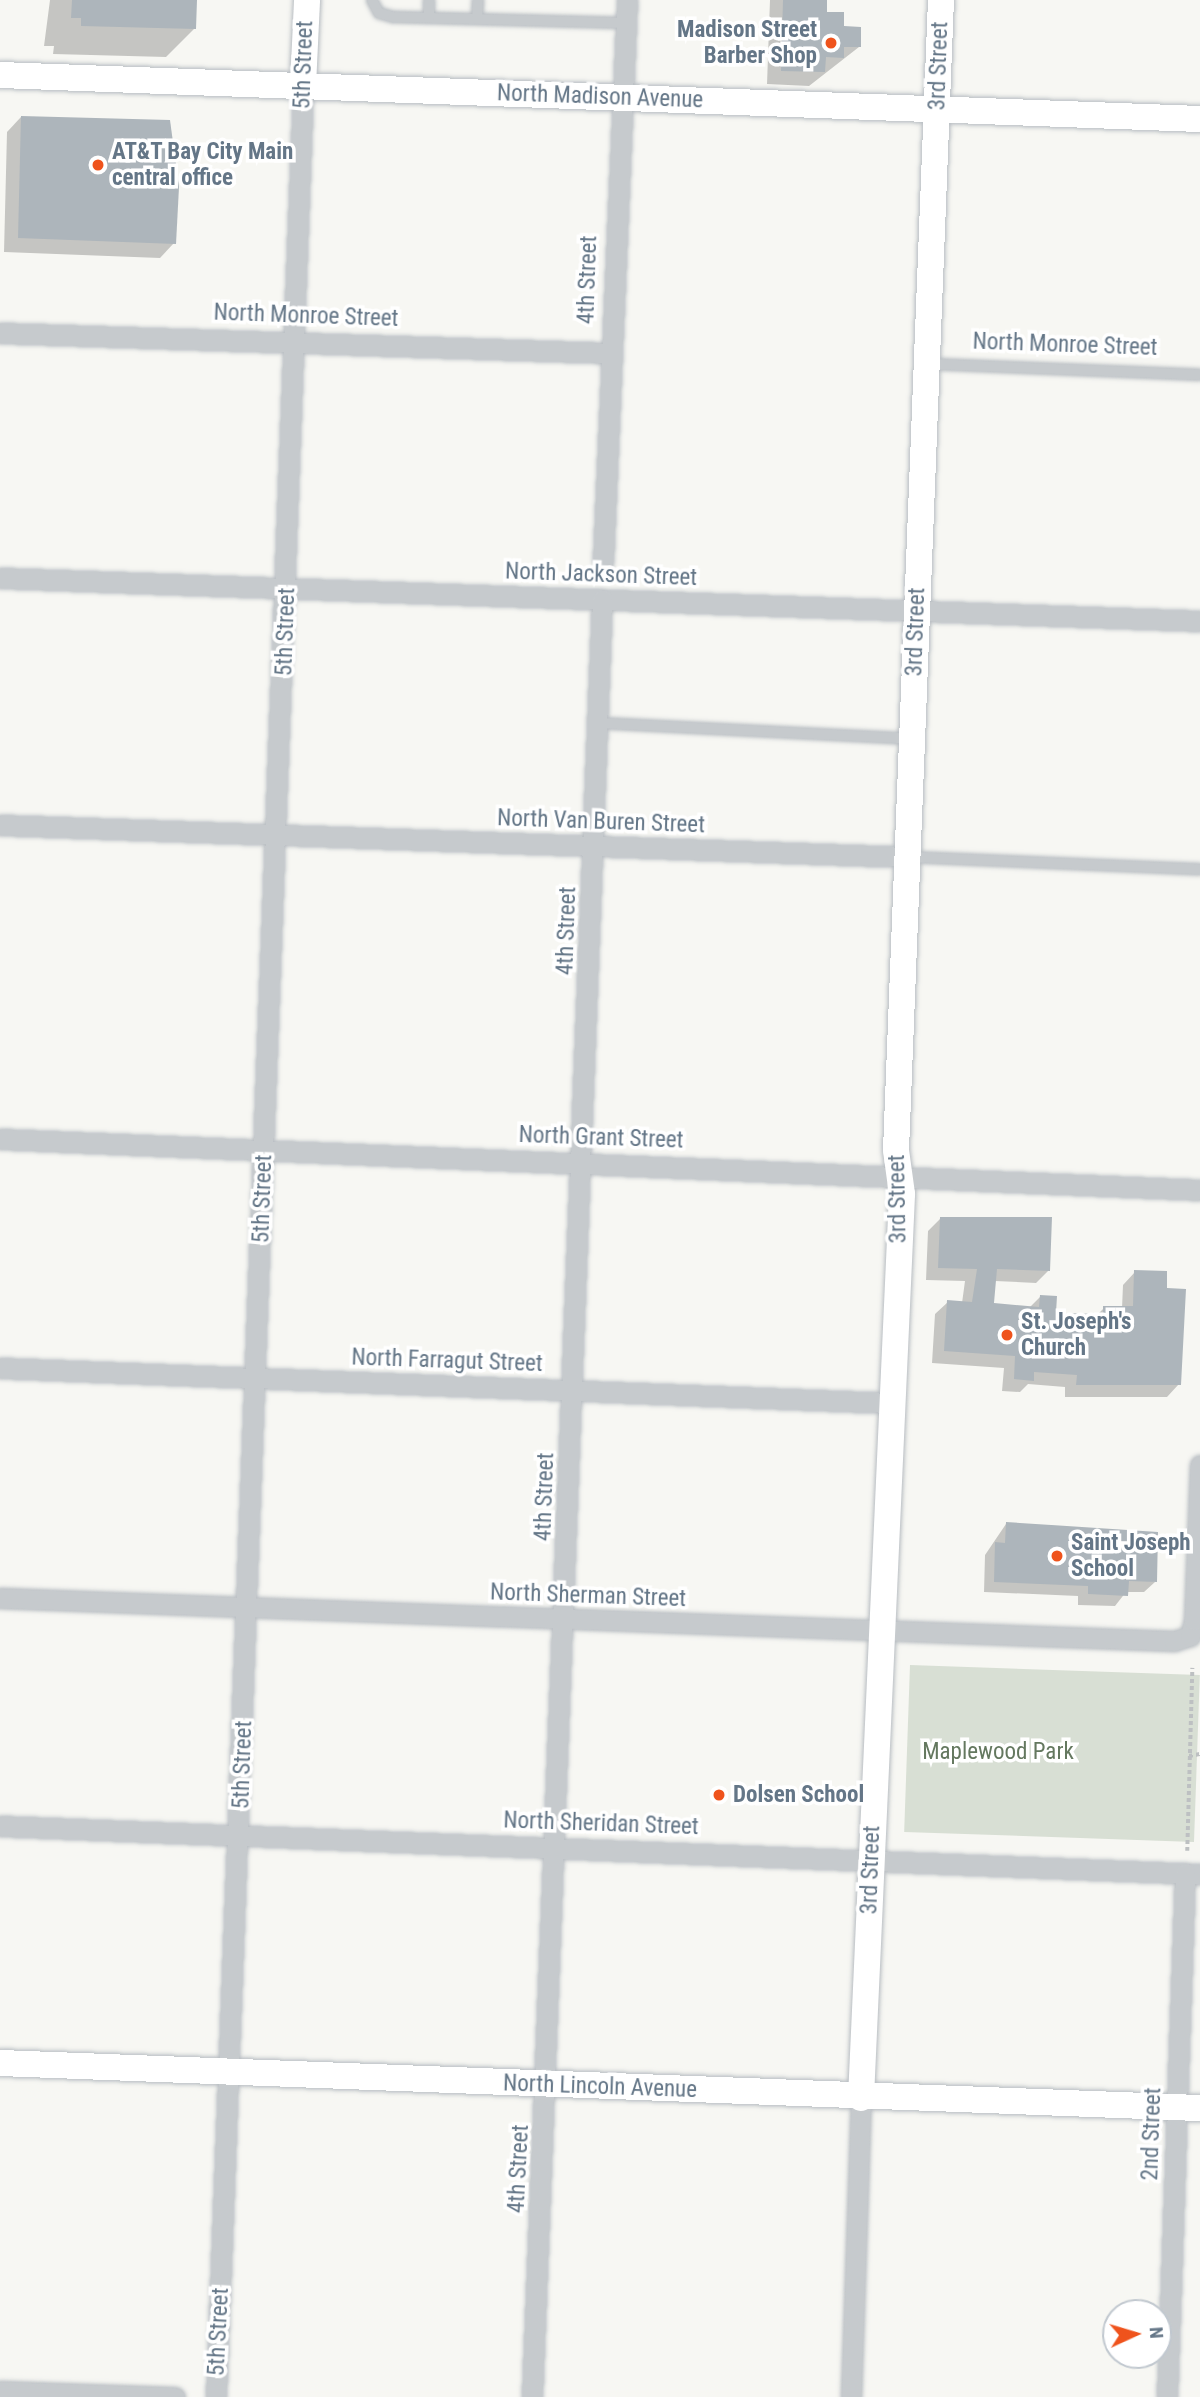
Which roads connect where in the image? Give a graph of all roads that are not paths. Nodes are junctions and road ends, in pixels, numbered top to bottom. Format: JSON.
{"nodes":[{"id":1,"x":307,"y":0,"type":"edge"},
{"id":2,"x":372,"y":0,"type":"edge"},
{"id":3,"x":429,"y":0,"type":"edge"},
{"id":4,"x":478,"y":0,"type":"edge"},
{"id":5,"x":627,"y":0,"type":"edge"},
{"id":6,"x":941,"y":0,"type":"edge"},
{"id":7,"x":429,"y":18,"type":"junction"},
{"id":8,"x":477,"y":19,"type":"junction"},
{"id":9,"x":626,"y":23,"type":"junction"},
{"id":10,"x":0,"y":75,"type":"edge"},
{"id":11,"x":303,"y":86,"type":"junction"},
{"id":12,"x":619,"y":97,"type":"junction"},
{"id":13,"x":937,"y":110,"type":"junction"},
{"id":14,"x":1200,"y":119,"type":"edge"},
{"id":15,"x":0,"y":333,"type":"edge"},
{"id":16,"x":295,"y":340,"type":"junction"},
{"id":17,"x":610,"y":353,"type":"junction"},
{"id":18,"x":929,"y":364,"type":"junction"},
{"id":19,"x":1200,"y":375,"type":"edge"},
{"id":20,"x":603,"y":562,"type":"dead end"},
{"id":21,"x":0,"y":578,"type":"edge"},
{"id":22,"x":288,"y":586,"type":"junction"},
{"id":23,"x":602,"y":599,"type":"junction"},
{"id":24,"x":916,"y":611,"type":"junction"},
{"id":25,"x":1200,"y":621,"type":"edge"},
{"id":26,"x":598,"y":723,"type":"junction"},
{"id":27,"x":912,"y":739,"type":"junction"},
{"id":28,"x":0,"y":825,"type":"edge"},
{"id":29,"x":277,"y":834,"type":"junction"},
{"id":30,"x":593,"y":846,"type":"junction"},
{"id":31,"x":908,"y":857,"type":"junction"},
{"id":32,"x":1200,"y":869,"type":"edge"},
{"id":33,"x":0,"y":1139,"type":"edge"},
{"id":34,"x":264,"y":1151,"type":"junction"},
{"id":35,"x":584,"y":1162,"type":"junction"},
{"id":36,"x":897,"y":1175,"type":"junction"},
{"id":37,"x":1200,"y":1190,"type":"edge"},
{"id":38,"x":0,"y":1368,"type":"edge"},
{"id":39,"x":256,"y":1379,"type":"junction"},
{"id":40,"x":573,"y":1390,"type":"junction"},
{"id":41,"x":892,"y":1403,"type":"junction"},
{"id":42,"x":1200,"y":1465,"type":"edge"},
{"id":43,"x":0,"y":1598,"type":"edge"},
{"id":44,"x":249,"y":1606,"type":"junction"},
{"id":45,"x":565,"y":1620,"type":"junction"},
{"id":46,"x":884,"y":1632,"type":"junction"},
{"id":47,"x":0,"y":1826,"type":"edge"},
{"id":48,"x":240,"y":1835,"type":"junction"},
{"id":49,"x":556,"y":1846,"type":"junction"},
{"id":50,"x":871,"y":1860,"type":"junction"},
{"id":51,"x":1192,"y":1873,"type":"edge"},
{"id":52,"x":0,"y":2063,"type":"edge"},
{"id":53,"x":231,"y":2071,"type":"junction"},
{"id":54,"x":548,"y":2085,"type":"junction"},
{"id":55,"x":861,"y":2098,"type":"junction"},
{"id":56,"x":1189,"y":2107,"type":"edge"},
{"id":57,"x":0,"y":2391,"type":"edge"},
{"id":58,"x":175,"y":2397,"type":"edge"},
{"id":59,"x":216,"y":2397,"type":"edge"},
{"id":60,"x":532,"y":2397,"type":"edge"},
{"id":61,"x":852,"y":2397,"type":"edge"},
{"id":62,"x":1167,"y":2397,"type":"edge"}],
"edges":[{"from":1,"to":11,"type":"street","name":"5th Street"},
{"from":2,"to":7,"type":"lane"},
{"from":3,"to":7,"type":"lane"},
{"from":4,"to":8,"type":"lane"},
{"from":5,"to":9,"type":"street","name":"4th Street"},
{"from":6,"to":13,"type":"street","name":"3rd Street"},
{"from":7,"to":8,"type":"lane"},
{"from":8,"to":9,"type":"lane"},
{"from":9,"to":12,"type":"street","name":"4th Street"},
{"from":10,"to":11,"type":"street","name":"North Madison Avenue"},
{"from":11,"to":12,"type":"street","name":"North Madison Avenue"},
{"from":11,"to":16,"type":"street","name":"5th Street"},
{"from":12,"to":13,"type":"street","name":"North Madison Avenue"},
{"from":12,"to":17,"type":"street","name":"4th Street"},
{"from":13,"to":14,"type":"street","name":"North Madison Avenue"},
{"from":13,"to":18,"type":"street","name":"3rd Street"},
{"from":15,"to":16,"type":"street","name":"North Monroe Street"},
{"from":16,"to":17,"type":"street","name":"North Monroe Street"},
{"from":16,"to":22,"type":"street","name":"5th Street"},
{"from":17,"to":20,"type":"street","name":"4th Street"},
{"from":18,"to":19,"type":"lane","name":"North Monroe Street"},
{"from":18,"to":24,"type":"street","name":"3rd Street"},
{"from":21,"to":22,"type":"street","name":"North Jackson Street"},
{"from":22,"to":23,"type":"street","name":"North Jackson Street"},
{"from":22,"to":29,"type":"street","name":"5th Street"},
{"from":23,"to":24,"type":"street","name":"North Jackson Street"},
{"from":23,"to":26,"type":"street","name":"4th Street"},
{"from":24,"to":25,"type":"street","name":"North Jackson Street"},
{"from":24,"to":27,"type":"street","name":"3rd Street"},
{"from":26,"to":27,"type":"lane"},
{"from":26,"to":30,"type":"street","name":"4th Street"},
{"from":27,"to":31,"type":"street","name":"3rd Street"},
{"from":28,"to":29,"type":"street","name":"North Van Buren Street"},
{"from":29,"to":30,"type":"street","name":"North Van Buren Street"},
{"from":29,"to":34,"type":"street","name":"5th Street"},
{"from":30,"to":31,"type":"street","name":"North Van Buren Street"},
{"from":30,"to":35,"type":"street","name":"4th Street"},
{"from":31,"to":32,"type":"lane","name":"North Van Buren Street"},
{"from":31,"to":36,"type":"street","name":"3rd Street"},
{"from":33,"to":34,"type":"street","name":"North Grant Street"},
{"from":34,"to":35,"type":"street","name":"North Grant Street"},
{"from":34,"to":39,"type":"street","name":"5th Street"},
{"from":35,"to":36,"type":"street","name":"North Grant Street"},
{"from":35,"to":40,"type":"street","name":"4th Street"},
{"from":36,"to":37,"type":"street","name":"North Grant Street"},
{"from":36,"to":41,"type":"street","name":"3rd Street"},
{"from":38,"to":39,"type":"street","name":"North Farragut Street"},
{"from":39,"to":40,"type":"street","name":"North Farragut Street"},
{"from":39,"to":44,"type":"street","name":"5th Street"},
{"from":40,"to":41,"type":"street","name":"North Farragut Street"},
{"from":40,"to":45,"type":"street","name":"4th Street"},
{"from":41,"to":46,"type":"street","name":"3rd Street"},
{"from":42,"to":46,"type":"street","name":"North Sherman Street"},
{"from":43,"to":44,"type":"street","name":"North Sherman Street"},
{"from":44,"to":45,"type":"street","name":"North Sherman Street"},
{"from":44,"to":48,"type":"street","name":"5th Street"},
{"from":45,"to":46,"type":"street","name":"North Sherman Street"},
{"from":45,"to":49,"type":"street","name":"4th Street"},
{"from":46,"to":50,"type":"street","name":"3rd Street"},
{"from":47,"to":48,"type":"street","name":"North Sheridan Street"},
{"from":48,"to":49,"type":"street","name":"North Sheridan Street"},
{"from":48,"to":53,"type":"street","name":"5th Street"},
{"from":49,"to":50,"type":"street","name":"North Sheridan Street"},
{"from":49,"to":54,"type":"street","name":"4th Street"},
{"from":50,"to":51,"type":"street","name":"North Sheridan Street"},
{"from":50,"to":55,"type":"street","name":"3rd Street"},
{"from":51,"to":56,"type":"street","name":"2nd Street"},
{"from":52,"to":53,"type":"street","name":"North Lincoln Avenue"},
{"from":53,"to":54,"type":"street","name":"North Lincoln Avenue"},
{"from":53,"to":59,"type":"street","name":"5th Street"},
{"from":54,"to":55,"type":"street","name":"North Lincoln Avenue"},
{"from":54,"to":60,"type":"street","name":"4th Street"},
{"from":55,"to":56,"type":"street","name":"North Lincoln Avenue"},
{"from":55,"to":61,"type":"street","name":"3rd Street"},
{"from":56,"to":62,"type":"street","name":"2nd Street"},
{"from":57,"to":58,"type":"street"}]}
